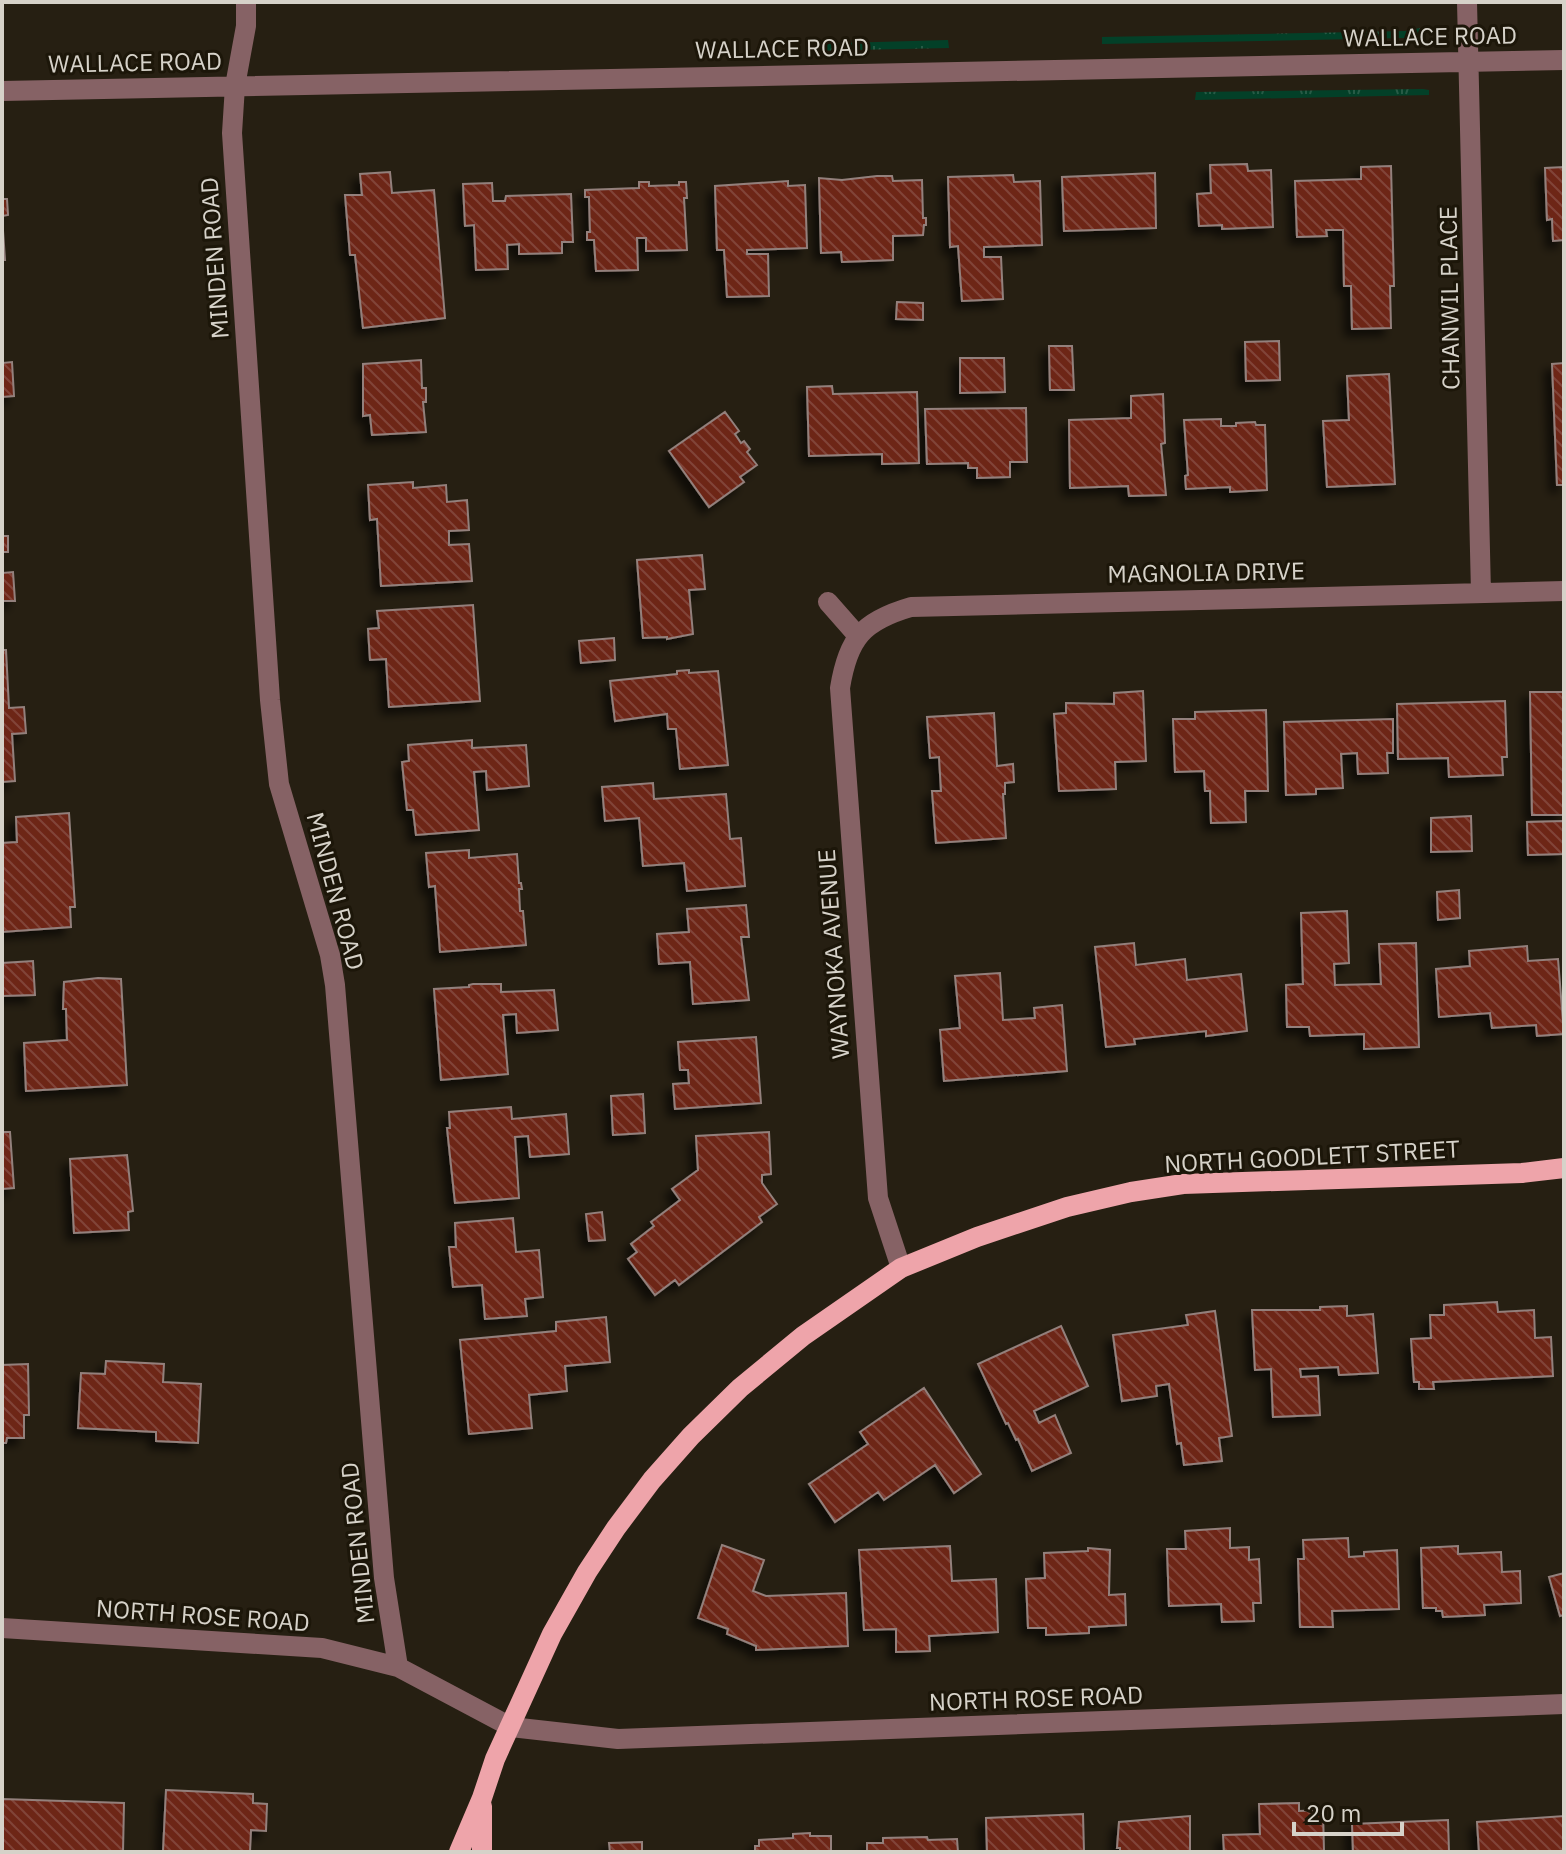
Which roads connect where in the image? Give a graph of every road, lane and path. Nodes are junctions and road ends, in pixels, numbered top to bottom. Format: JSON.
{"nodes":[{"id":1,"x":246,"y":2,"type":"edge"},
{"id":2,"x":1467,"y":2,"type":"edge"},
{"id":3,"x":1564,"y":60,"type":"edge"},
{"id":4,"x":1470,"y":62,"type":"junction"},
{"id":5,"x":235,"y":86,"type":"junction"},
{"id":6,"x":2,"y":91,"type":"edge"},
{"id":7,"x":1564,"y":591,"type":"edge"},
{"id":8,"x":1481,"y":593,"type":"junction"},
{"id":9,"x":828,"y":602,"type":"dead end"},
{"id":10,"x":857,"y":635,"type":"junction"},
{"id":11,"x":1564,"y":1168,"type":"edge"},
{"id":12,"x":901,"y":1268,"type":"junction"},
{"id":13,"x":2,"y":1628,"type":"edge"},
{"id":14,"x":398,"y":1667,"type":"junction"},
{"id":15,"x":1564,"y":1704,"type":"edge"},
{"id":16,"x":511,"y":1727,"type":"junction"},
{"id":17,"x":482,"y":1798,"type":"junction"},
{"id":18,"x":459,"y":1852,"type":"edge"},
{"id":19,"x":482,"y":1852,"type":"edge"}],
"edges":[{"from":1,"to":5,"type":"street","name":"MINDEN ROAD"},
{"from":2,"to":4,"type":"street","name":"CHANWIL PLACE"},
{"from":3,"to":4,"type":"street","name":"WALLACE ROAD"},
{"from":4,"to":5,"type":"street","name":"WALLACE ROAD"},
{"from":4,"to":8,"type":"street","name":"CHANWIL PLACE"},
{"from":5,"to":6,"type":"street","name":"WALLACE ROAD"},
{"from":5,"to":14,"type":"street","name":"MINDEN ROAD"},
{"from":7,"to":8,"type":"street","name":"MAGNOLIA DRIVE"},
{"from":8,"to":10,"type":"street","name":"MAGNOLIA DRIVE"},
{"from":9,"to":10,"type":"street"},
{"from":10,"to":12,"type":"street","name":"WAYNOKA AVENUE"},
{"from":11,"to":12,"type":"main road","name":"NORTH GOODLETT STREET"},
{"from":12,"to":16,"type":"main road","name":"NORTH GOODLETT STREET"},
{"from":13,"to":14,"type":"street","name":"NORTH ROSE ROAD"},
{"from":14,"to":16,"type":"street"},
{"from":15,"to":16,"type":"street","name":"NORTH ROSE ROAD"},
{"from":16,"to":17,"type":"main road","name":"NORTH GOODLETT STREET"},
{"from":17,"to":18,"type":"main road","name":"NORTH GOODLETT STREET"},
{"from":17,"to":19,"type":"main road","name":"NORTH GOODLETT STREET"}]}
